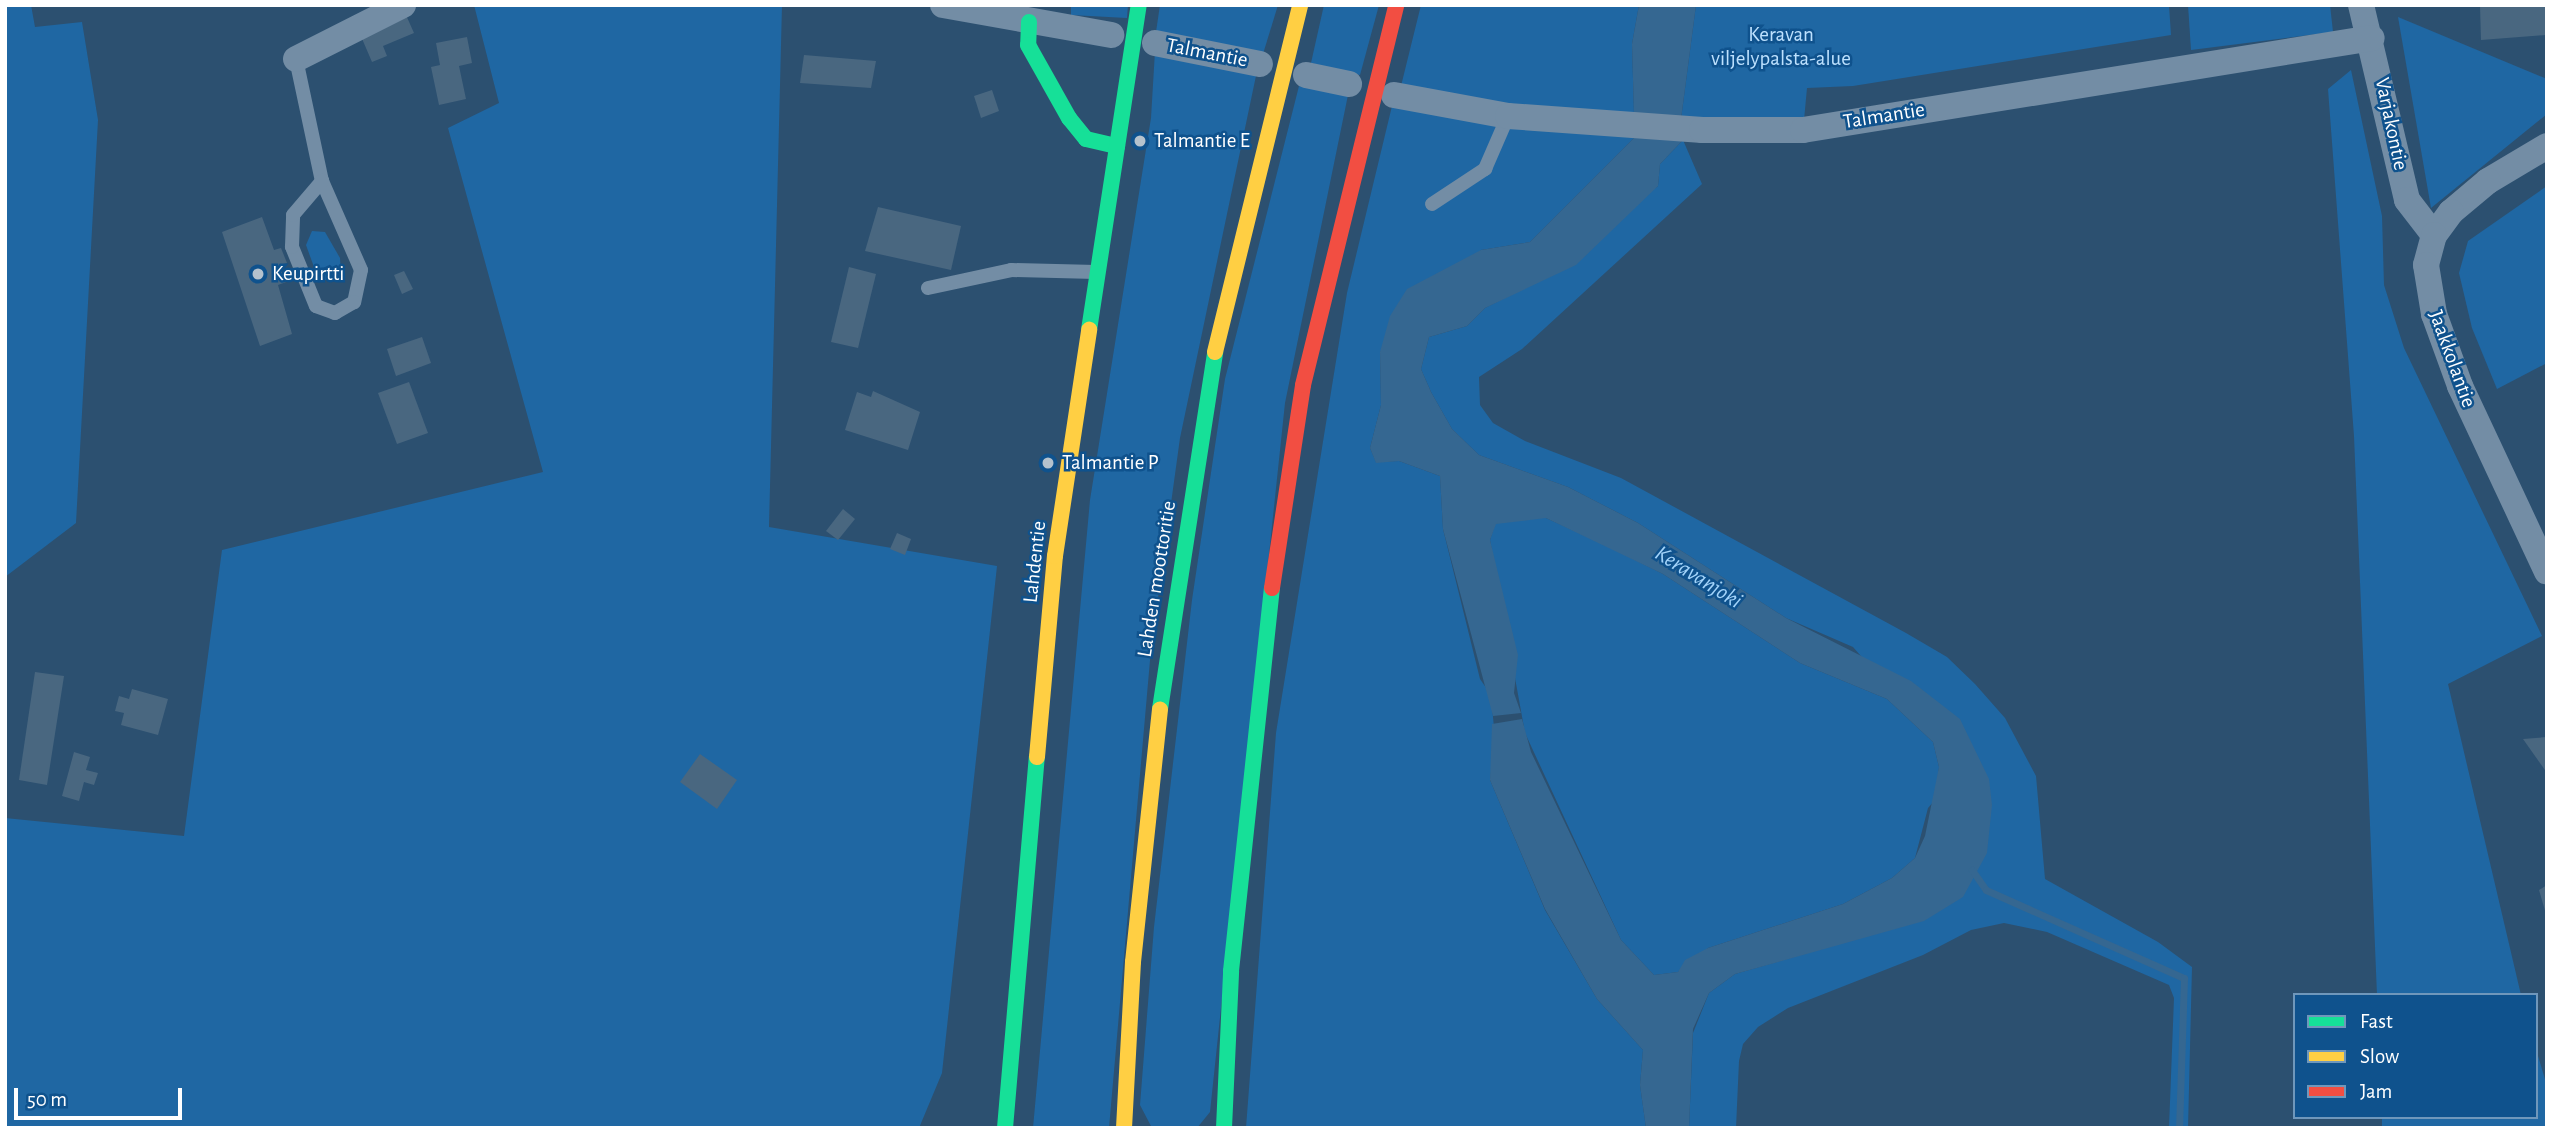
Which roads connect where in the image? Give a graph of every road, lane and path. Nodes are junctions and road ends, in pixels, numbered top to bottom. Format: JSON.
{"nodes":[{"id":1,"x":403,"y":5,"type":"edge"},
{"id":2,"x":943,"y":5,"type":"edge"},
{"id":3,"x":1139,"y":5,"type":"edge"},
{"id":4,"x":1300,"y":5,"type":"edge"},
{"id":5,"x":1396,"y":5,"type":"edge"},
{"id":6,"x":2361,"y":5,"type":"edge"},
{"id":7,"x":1040,"y":18,"type":"edge"},
{"id":8,"x":1111,"y":36,"type":"dead end"},
{"id":9,"x":2372,"y":38,"type":"junction"},
{"id":10,"x":1155,"y":43,"type":"dead end"},
{"id":11,"x":296,"y":59,"type":"joint"},
{"id":12,"x":1260,"y":64,"type":"dead end"},
{"id":13,"x":1306,"y":75,"type":"dead end"},
{"id":14,"x":1349,"y":84,"type":"dead end"},
{"id":15,"x":1394,"y":95,"type":"dead end"},
{"id":16,"x":1507,"y":116,"type":"junction"},
{"id":17,"x":1117,"y":146,"type":"junction"},
{"id":18,"x":2547,"y":146,"type":"edge"},
{"id":19,"x":321,"y":181,"type":"junction"},
{"id":20,"x":1432,"y":204,"type":"dead end"},
{"id":21,"x":2434,"y":235,"type":"junction"},
{"id":22,"x":1096,"y":272,"type":"junction"},
{"id":23,"x":928,"y":288,"type":"dead end"},
{"id":24,"x":2547,"y":572,"type":"edge"},
{"id":25,"x":1005,"y":1128,"type":"edge"},
{"id":26,"x":1124,"y":1128,"type":"edge"},
{"id":27,"x":1224,"y":1128,"type":"edge"}],
"edges":[{"from":1,"to":11,"type":"street"},
{"from":2,"to":7,"type":"street"},
{"from":3,"to":17,"type":"main road","name":"Lahdentie"},
{"from":4,"to":26,"type":"main road","name":"Lahden moottoritie"},
{"from":5,"to":27,"type":"main road"},
{"from":6,"to":9,"type":"street","name":"Varjakontie"},
{"from":7,"to":8,"type":"street"},
{"from":7,"to":17,"type":"main road"},
{"from":9,"to":16,"type":"street","name":"Talmantie"},
{"from":9,"to":21,"type":"street","name":"Varjakontie"},
{"from":10,"to":12,"type":"street","name":"Talmantie"},
{"from":11,"to":19,"type":"lane"},
{"from":13,"to":14,"type":"street"},
{"from":15,"to":16,"type":"street","name":"Talmantie"},
{"from":16,"to":20,"type":"lane"},
{"from":17,"to":22,"type":"main road","name":"Lahdentie"},
{"from":18,"to":21,"type":"street"},
{"from":19,"to":19,"type":"lane"},
{"from":21,"to":24,"type":"street","name":"Jaakkolantie"},
{"from":22,"to":23,"type":"lane"},
{"from":22,"to":25,"type":"main road","name":"Lahdentie"}]}
